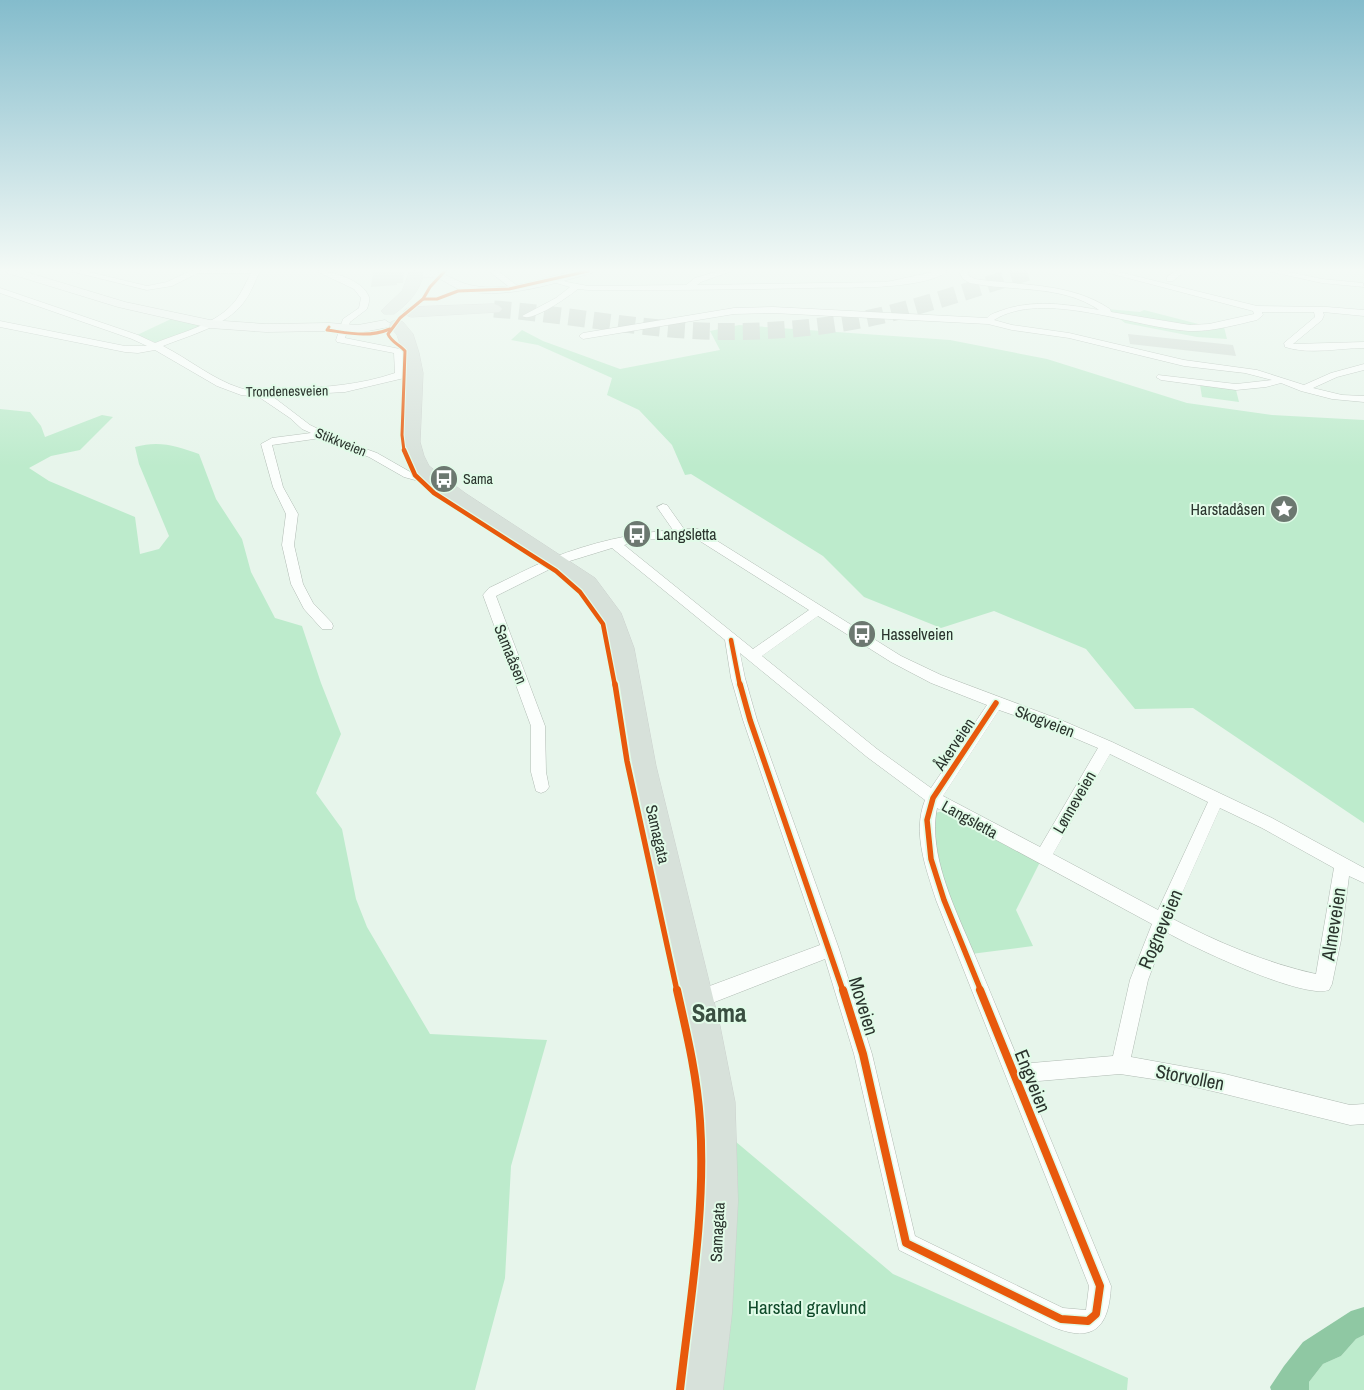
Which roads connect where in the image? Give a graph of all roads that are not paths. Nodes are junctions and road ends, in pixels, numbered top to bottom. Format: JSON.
{"nodes":[{"id":1,"x":60,"y":336,"type":"edge"},
{"id":2,"x":135,"y":336,"type":"edge"},
{"id":3,"x":181,"y":336,"type":"edge"},
{"id":4,"x":341,"y":336,"type":"edge"},
{"id":5,"x":406,"y":336,"type":"edge"},
{"id":6,"x":1073,"y":336,"type":"edge"},
{"id":7,"x":1297,"y":336,"type":"edge"},
{"id":8,"x":1364,"y":345,"type":"edge"},
{"id":9,"x":156,"y":346,"type":"junction"},
{"id":10,"x":1364,"y":366,"type":"edge"},
{"id":11,"x":407,"y":374,"type":"junction"},
{"id":12,"x":1160,"y":377,"type":"dead end"},
{"id":13,"x":1281,"y":380,"type":"junction"},
{"id":14,"x":1304,"y":389,"type":"junction"},
{"id":15,"x":262,"y":394,"type":"junction"},
{"id":16,"x":1364,"y":399,"type":"edge"},
{"id":17,"x":322,"y":435,"type":"junction"},
{"id":18,"x":426,"y":473,"type":"junction"},
{"id":19,"x":663,"y":507,"type":"dead end"},
{"id":20,"x":680,"y":532,"type":"junction"},
{"id":21,"x":614,"y":543,"type":"junction"},
{"id":22,"x":556,"y":561,"type":"junction"},
{"id":23,"x":818,"y":611,"type":"junction"},
{"id":24,"x":327,"y":626,"type":"dead end"},
{"id":25,"x":732,"y":640,"type":"junction"},
{"id":26,"x":752,"y":656,"type":"junction"},
{"id":27,"x":996,"y":703,"type":"junction"},
{"id":28,"x":1107,"y":746,"type":"junction"},
{"id":29,"x":541,"y":787,"type":"dead end"},
{"id":30,"x":933,"y":798,"type":"junction"},
{"id":31,"x":1217,"y":798,"type":"junction"},
{"id":32,"x":1042,"y":858,"type":"junction"},
{"id":33,"x":1342,"y":864,"type":"junction"},
{"id":34,"x":1364,"y":876,"type":"edge"},
{"id":35,"x":1161,"y":922,"type":"junction"},
{"id":36,"x":830,"y":949,"type":"junction"},
{"id":37,"x":1322,"y":984,"type":"joint"},
{"id":38,"x":696,"y":997,"type":"junction"},
{"id":39,"x":1120,"y":1065,"type":"junction"},
{"id":40,"x":1014,"y":1074,"type":"junction"},
{"id":41,"x":1364,"y":1114,"type":"edge"},
{"id":42,"x":1040,"y":1309,"type":"joint"},
{"id":43,"x":702,"y":1390,"type":"edge"}],
"edges":[{"from":1,"to":9,"type":"street"},
{"from":2,"to":9,"type":"street","name":"Trondenesveien"},
{"from":3,"to":9,"type":"street"},
{"from":4,"to":11,"type":"street"},
{"from":5,"to":11,"type":"highway","name":"Samagata"},
{"from":6,"to":13,"type":"street"},
{"from":7,"to":8,"type":"street"},
{"from":9,"to":15,"type":"street","name":"Trondenesveien"},
{"from":10,"to":14,"type":"street"},
{"from":11,"to":15,"type":"street","name":"Trondenesveien"},
{"from":11,"to":18,"type":"highway","name":"Samagata"},
{"from":12,"to":13,"type":"street"},
{"from":13,"to":14,"type":"street"},
{"from":14,"to":16,"type":"street"},
{"from":15,"to":17,"type":"street","name":"Stikkveien"},
{"from":17,"to":18,"type":"street","name":"Stikkveien"},
{"from":17,"to":24,"type":"street"},
{"from":18,"to":22,"type":"highway","name":"Samagata"},
{"from":19,"to":20,"type":"street"},
{"from":20,"to":21,"type":"street"},
{"from":20,"to":23,"type":"street","name":"Skogveien"},
{"from":21,"to":22,"type":"street"},
{"from":21,"to":25,"type":"street","name":"Langsletta"},
{"from":22,"to":29,"type":"street","name":"Samaåsen"},
{"from":22,"to":38,"type":"highway","name":"Samagata"},
{"from":23,"to":26,"type":"street"},
{"from":23,"to":27,"type":"street","name":"Skogveien"},
{"from":25,"to":26,"type":"street","name":"Langsletta"},
{"from":25,"to":36,"type":"street","name":"Moveien"},
{"from":26,"to":30,"type":"street","name":"Langsletta"},
{"from":27,"to":28,"type":"street","name":"Skogveien"},
{"from":27,"to":30,"type":"street","name":"Åkerveien"},
{"from":28,"to":31,"type":"street","name":"Skogveien"},
{"from":28,"to":32,"type":"street","name":"Lønneveien"},
{"from":30,"to":32,"type":"street","name":"Langsletta"},
{"from":30,"to":40,"type":"street","name":"Engveien"},
{"from":31,"to":33,"type":"street","name":"Skogveien"},
{"from":31,"to":35,"type":"street","name":"Rogneveien"},
{"from":32,"to":35,"type":"street","name":"Langsletta"},
{"from":33,"to":34,"type":"street","name":"Skogveien"},
{"from":33,"to":37,"type":"street","name":"Almeveien"},
{"from":35,"to":37,"type":"street","name":"Langsletta"},
{"from":35,"to":39,"type":"street","name":"Rogneveien"},
{"from":36,"to":38,"type":"street"},
{"from":36,"to":42,"type":"street","name":"Moveien"},
{"from":38,"to":43,"type":"highway","name":"Samagata"},
{"from":39,"to":40,"type":"street","name":"Storvollen"},
{"from":39,"to":41,"type":"street","name":"Storvollen"},
{"from":40,"to":42,"type":"street","name":"Engveien"}]}
